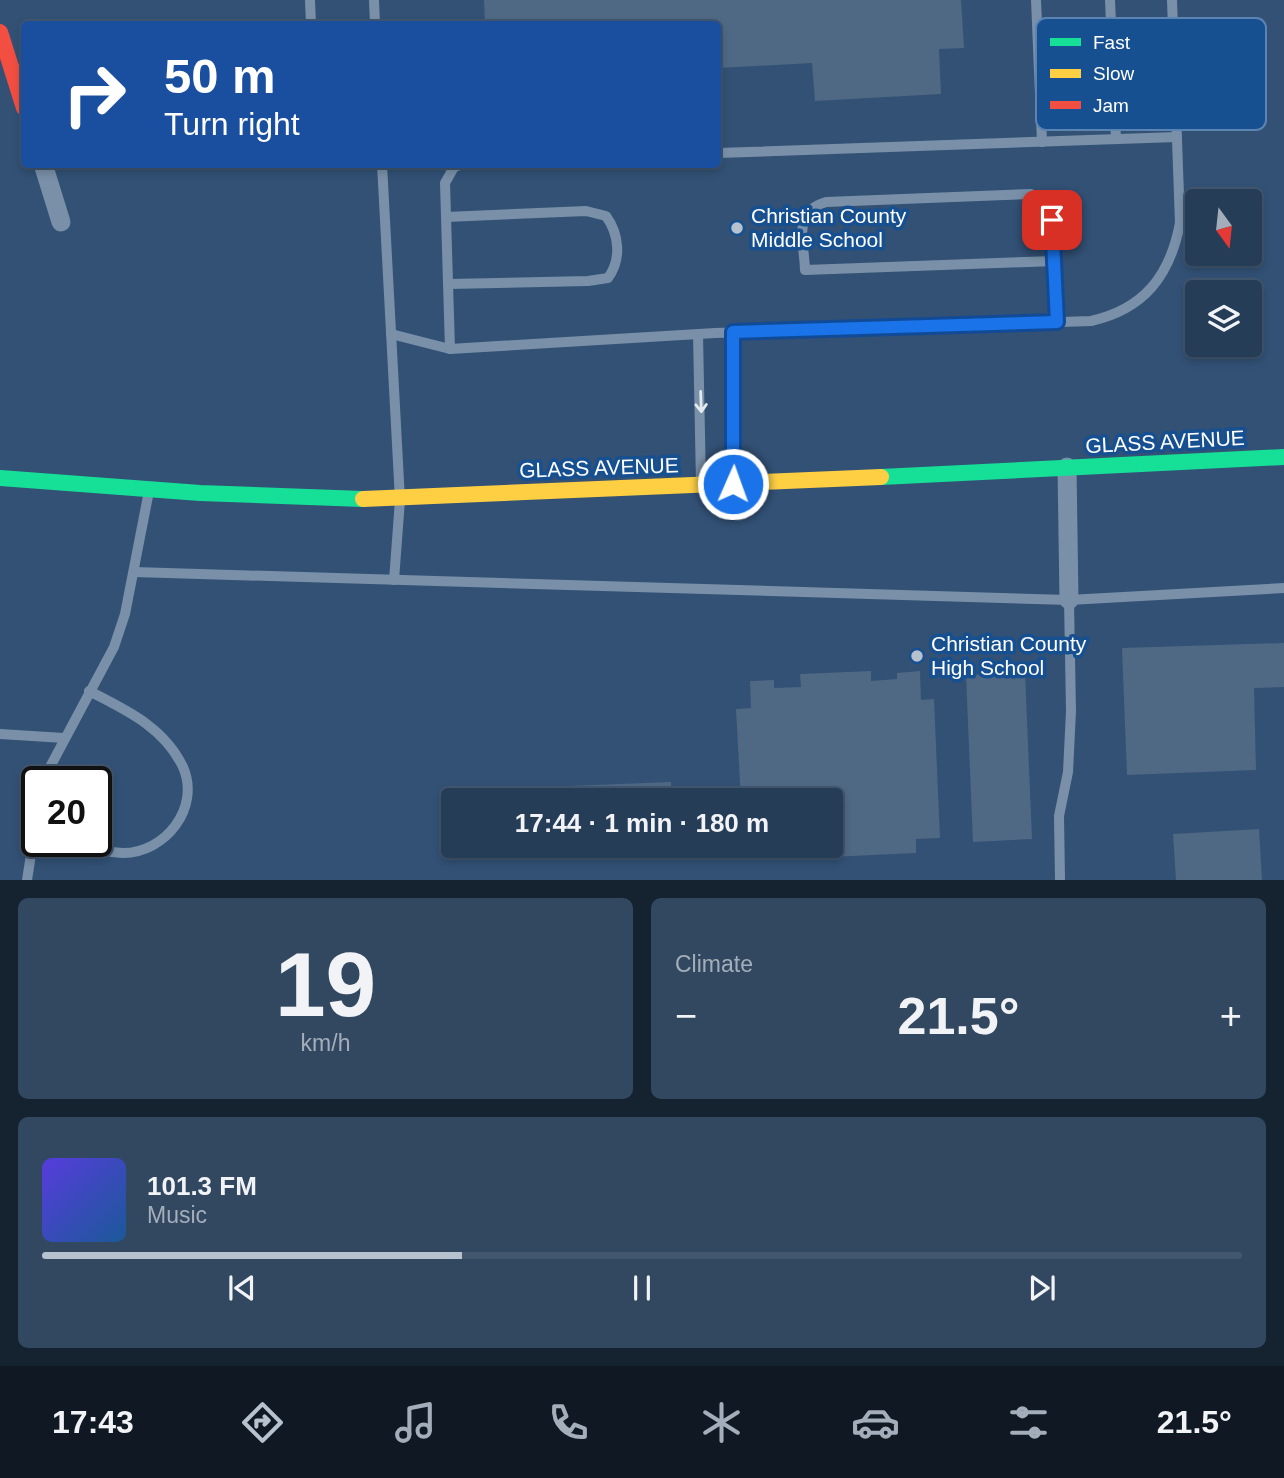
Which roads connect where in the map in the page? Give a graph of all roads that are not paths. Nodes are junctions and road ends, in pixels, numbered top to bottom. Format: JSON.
{"nodes":[{"id":1,"x":310,"y":0,"type":"edge"},
{"id":2,"x":374,"y":0,"type":"edge"},
{"id":3,"x":1036,"y":0,"type":"edge"},
{"id":4,"x":1110,"y":0,"type":"edge"},
{"id":5,"x":1172,"y":0,"type":"edge"},
{"id":6,"x":1037,"y":18,"type":"edge"},
{"id":7,"x":1111,"y":18,"type":"edge"},
{"id":8,"x":1173,"y":18,"type":"edge"},
{"id":9,"x":311,"y":21,"type":"edge"},
{"id":10,"x":375,"y":21,"type":"edge"},
{"id":11,"x":0,"y":32,"type":"edge"},
{"id":12,"x":21,"y":98,"type":"edge"},
{"id":13,"x":1041,"y":130,"type":"edge"},
{"id":14,"x":1116,"y":130,"type":"edge"},
{"id":15,"x":1177,"y":130,"type":"edge"},
{"id":16,"x":1177,"y":137,"type":"junction"},
{"id":17,"x":1116,"y":139,"type":"junction"},
{"id":18,"x":1041,"y":142,"type":"junction"},
{"id":19,"x":721,"y":153,"type":"edge"},
{"id":20,"x":44,"y":168,"type":"edge"},
{"id":21,"x":382,"y":168,"type":"edge"},
{"id":22,"x":453,"y":168,"type":"edge"},
{"id":23,"x":446,"y":217,"type":"junction"},
{"id":24,"x":61,"y":222,"type":"dead end"},
{"id":25,"x":1054,"y":261,"type":"junction"},
{"id":26,"x":448,"y":284,"type":"junction"},
{"id":27,"x":1057,"y":322,"type":"junction"},
{"id":28,"x":733,"y":332,"type":"junction"},
{"id":29,"x":391,"y":334,"type":"junction"},
{"id":30,"x":698,"y":334,"type":"junction"},
{"id":31,"x":450,"y":349,"type":"junction"},
{"id":32,"x":1284,"y":457,"type":"edge"},
{"id":33,"x":1068,"y":467,"type":"junction"},
{"id":34,"x":0,"y":478,"type":"edge"},
{"id":35,"x":733,"y":484,"type":"junction"},
{"id":36,"x":701,"y":486,"type":"junction"},
{"id":37,"x":149,"y":491,"type":"junction"},
{"id":38,"x":400,"y":500,"type":"junction"},
{"id":39,"x":134,"y":572,"type":"junction"},
{"id":40,"x":394,"y":580,"type":"junction"},
{"id":41,"x":1284,"y":588,"type":"edge"},
{"id":42,"x":1069,"y":600,"type":"junction"},
{"id":43,"x":89,"y":691,"type":"junction"},
{"id":44,"x":0,"y":734,"type":"edge"},
{"id":45,"x":64,"y":738,"type":"junction"},
{"id":46,"x":50,"y":766,"type":"edge"},
{"id":47,"x":112,"y":852,"type":"edge"},
{"id":48,"x":31,"y":857,"type":"edge"},
{"id":49,"x":27,"y":880,"type":"edge"},
{"id":50,"x":1060,"y":880,"type":"edge"}],
"edges":[{"from":1,"to":9,"type":"lane"},
{"from":2,"to":10,"type":"lane"},
{"from":3,"to":6,"type":"lane"},
{"from":4,"to":7,"type":"lane"},
{"from":5,"to":8,"type":"lane"},
{"from":11,"to":12,"type":"street"},
{"from":13,"to":18,"type":"lane"},
{"from":14,"to":17,"type":"lane"},
{"from":15,"to":16,"type":"lane"},
{"from":16,"to":17,"type":"lane"},
{"from":16,"to":27,"type":"lane"},
{"from":17,"to":18,"type":"lane"},
{"from":18,"to":19,"type":"lane"},
{"from":20,"to":24,"type":"street"},
{"from":21,"to":29,"type":"lane"},
{"from":22,"to":23,"type":"lane"},
{"from":23,"to":26,"type":"lane"},
{"from":23,"to":26,"type":"lane"},
{"from":25,"to":25,"type":"lane"},
{"from":25,"to":27,"type":"lane"},
{"from":26,"to":31,"type":"lane"},
{"from":27,"to":28,"type":"lane"},
{"from":28,"to":30,"type":"lane"},
{"from":28,"to":35,"type":"lane"},
{"from":29,"to":31,"type":"lane"},
{"from":29,"to":38,"type":"lane"},
{"from":30,"to":31,"type":"lane"},
{"from":30,"to":36,"type":"lane","one_way":true},
{"from":32,"to":33,"type":"street","name":"GLASS AVENUE"},
{"from":33,"to":35,"type":"street","name":"GLASS AVENUE"},
{"from":33,"to":42,"type":"street"},
{"from":34,"to":37,"type":"street","name":"GLASS AVENUE"},
{"from":35,"to":36,"type":"street","name":"GLASS AVENUE"},
{"from":36,"to":38,"type":"street","name":"GLASS AVENUE"},
{"from":37,"to":38,"type":"street","name":"GLASS AVENUE"},
{"from":37,"to":39,"type":"lane"},
{"from":38,"to":40,"type":"lane"},
{"from":39,"to":40,"type":"lane"},
{"from":39,"to":43,"type":"lane"},
{"from":40,"to":42,"type":"lane"},
{"from":41,"to":42,"type":"lane"},
{"from":42,"to":50,"type":"lane"},
{"from":43,"to":45,"type":"lane"},
{"from":43,"to":47,"type":"lane"},
{"from":44,"to":45,"type":"lane"},
{"from":45,"to":46,"type":"lane"},
{"from":48,"to":49,"type":"lane"}]}
